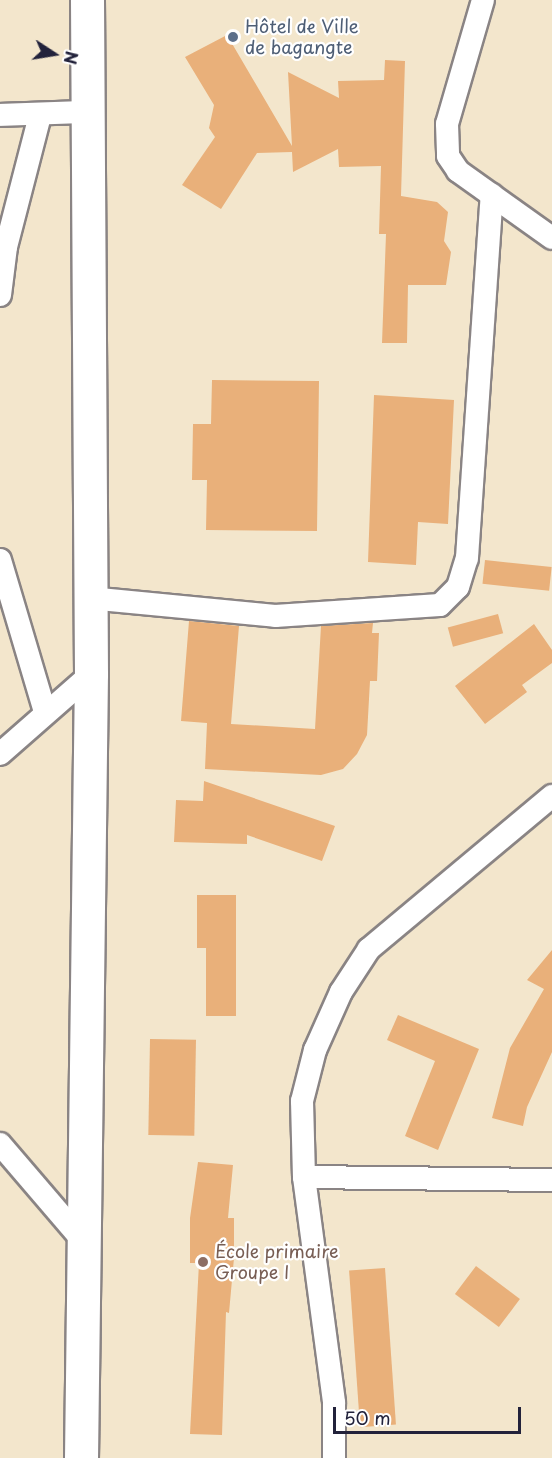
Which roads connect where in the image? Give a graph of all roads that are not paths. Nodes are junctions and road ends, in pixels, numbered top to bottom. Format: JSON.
{"nodes":[{"id":1,"x":87,"y":0,"type":"edge"},
{"id":2,"x":483,"y":0,"type":"edge"},
{"id":3,"x":86,"y":112,"type":"junction"},
{"id":4,"x":0,"y":115,"type":"edge"},
{"id":5,"x":40,"y":116,"type":"junction"},
{"id":6,"x":492,"y":195,"type":"junction"},
{"id":7,"x":552,"y":238,"type":"edge"},
{"id":8,"x":0,"y":296,"type":"edge"},
{"id":9,"x":0,"y":560,"type":"edge"},
{"id":10,"x":89,"y":598,"type":"junction"},
{"id":11,"x":91,"y":674,"type":"junction"},
{"id":12,"x":45,"y":712,"type":"junction"},
{"id":13,"x":0,"y":754,"type":"edge"},
{"id":14,"x":552,"y":796,"type":"edge"},
{"id":15,"x":0,"y":1144,"type":"edge"},
{"id":16,"x":304,"y":1177,"type":"junction"},
{"id":17,"x":552,"y":1180,"type":"edge"},
{"id":18,"x":84,"y":1242,"type":"junction"},
{"id":19,"x":81,"y":1458,"type":"edge"},
{"id":20,"x":334,"y":1458,"type":"edge"}],
"edges":[{"from":1,"to":3,"type":"street"},
{"from":2,"to":6,"type":"street"},
{"from":3,"to":5,"type":"street"},
{"from":3,"to":10,"type":"street"},
{"from":4,"to":5,"type":"street"},
{"from":5,"to":8,"type":"street"},
{"from":6,"to":7,"type":"street"},
{"from":6,"to":10,"type":"street"},
{"from":9,"to":12,"type":"street"},
{"from":10,"to":11,"type":"street"},
{"from":11,"to":12,"type":"street"},
{"from":11,"to":18,"type":"street"},
{"from":12,"to":13,"type":"street"},
{"from":14,"to":16,"type":"street"},
{"from":15,"to":18,"type":"street"},
{"from":16,"to":17,"type":"street"},
{"from":16,"to":20,"type":"street"},
{"from":18,"to":19,"type":"street"}]}
